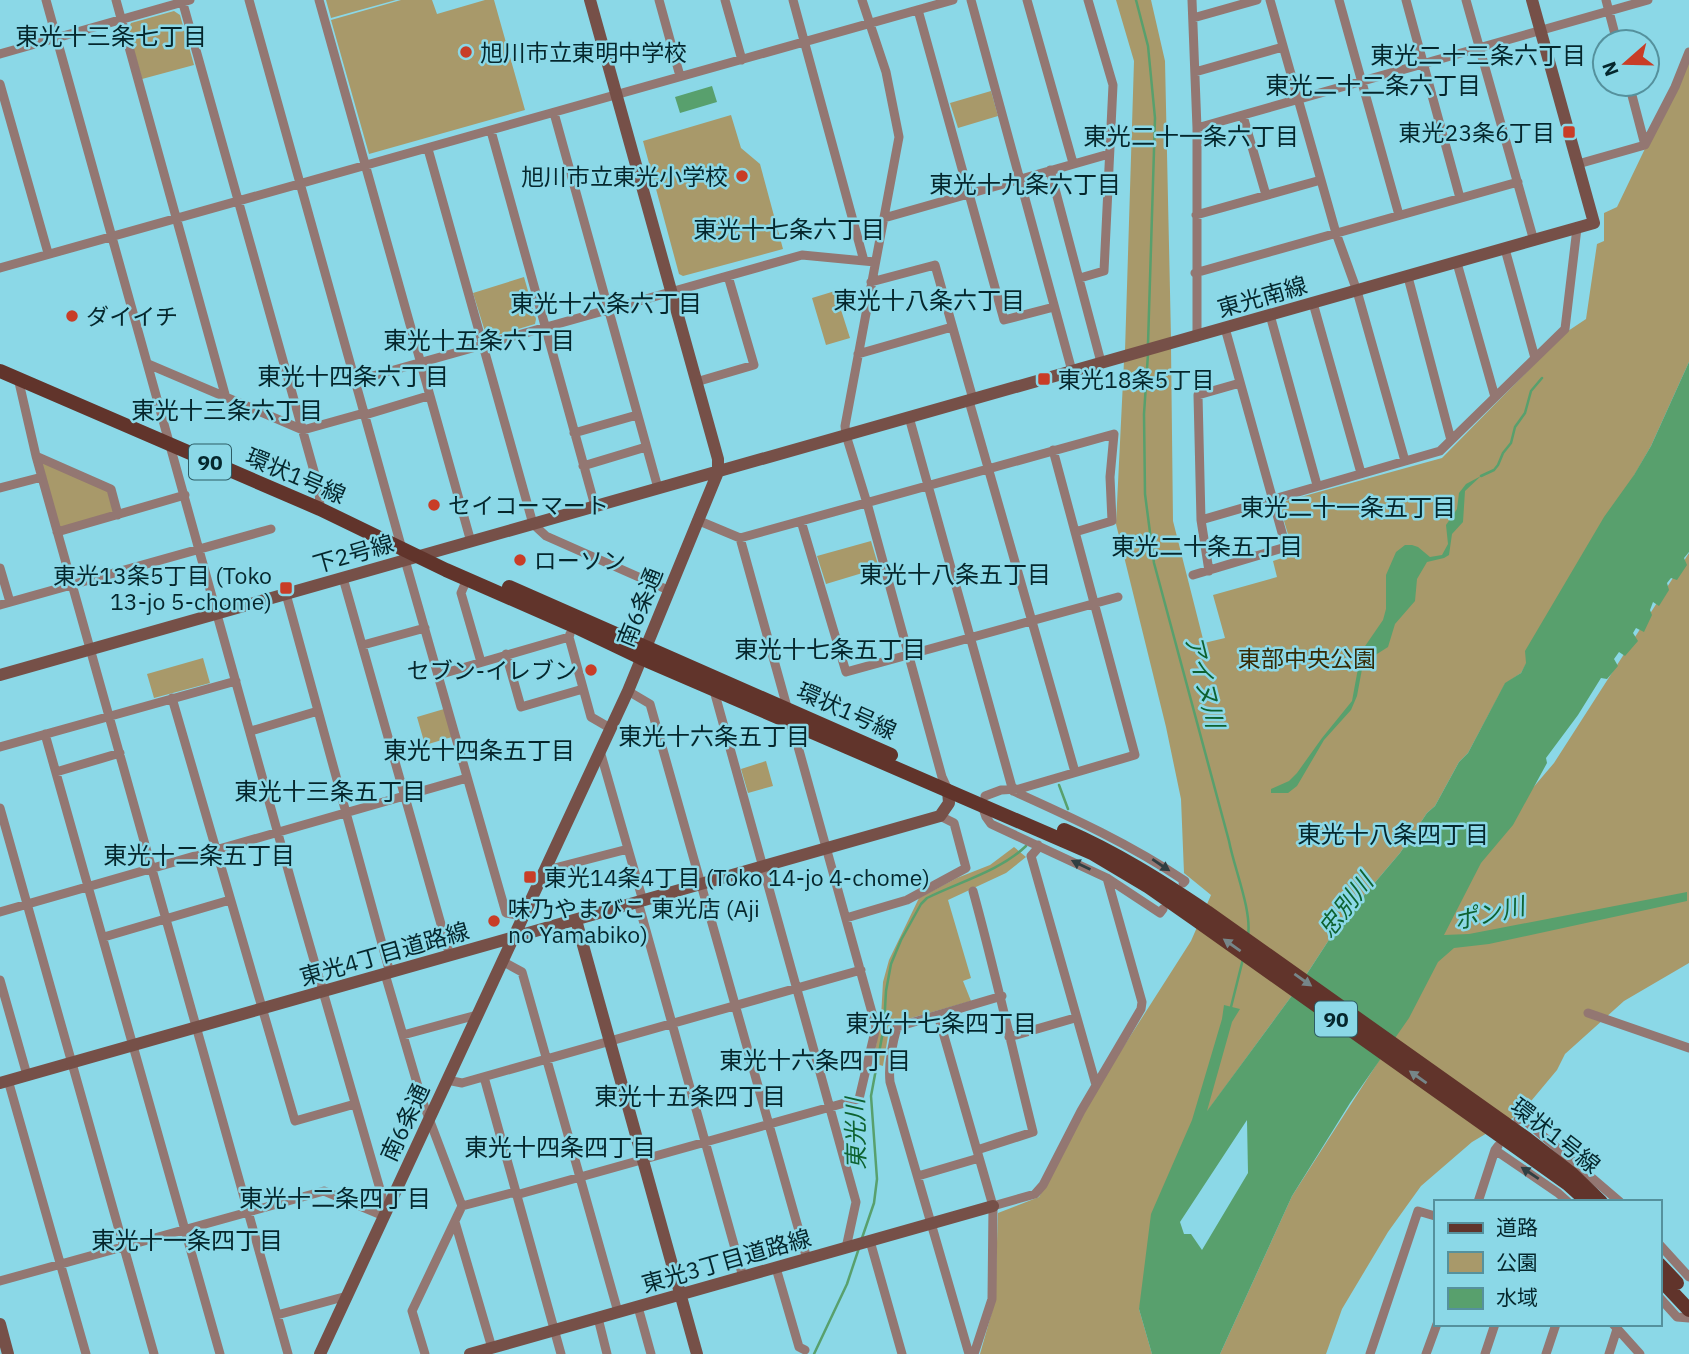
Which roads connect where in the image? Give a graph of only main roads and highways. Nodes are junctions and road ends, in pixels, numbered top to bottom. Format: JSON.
{"nodes":[{"id":1,"x":0,"y":370,"type":"edge"},
{"id":2,"x":408,"y":554,"type":"junction"},
{"id":3,"x":573,"y":626,"type":"junction"},
{"id":4,"x":1477,"y":1111,"type":"junction"},
{"id":5,"x":1586,"y":1200,"type":"edge"},
{"id":6,"x":1599,"y":1200,"type":"edge"},
{"id":7,"x":1661,"y":1266,"type":"edge"},
{"id":8,"x":1661,"y":1280,"type":"edge"},
{"id":9,"x":1689,"y":1296,"type":"edge"},
{"id":10,"x":1689,"y":1310,"type":"edge"}],
"edges":[{"from":1,"to":2,"type":"main road","name":"環状1号線","number":"90"},
{"from":2,"to":3,"type":"main road","name":"環状1号線","number":"90"},
{"from":2,"to":3,"type":"main road","name":"環状1号線","number":"90"},
{"from":3,"to":4,"type":"main road","name":"環状1号線","number":"90"},
{"from":4,"to":5,"type":"main road","name":"環状1号線","number":"90"},
{"from":4,"to":6,"type":"main road","name":"環状1号線","number":"90"},
{"from":7,"to":9,"type":"main road"},
{"from":8,"to":10,"type":"main road"}]}
